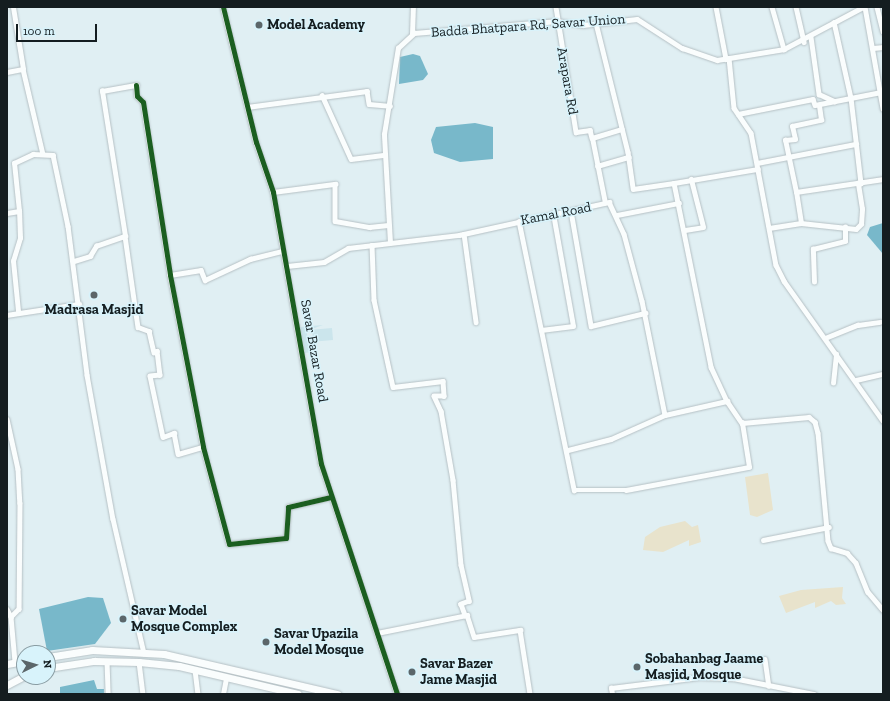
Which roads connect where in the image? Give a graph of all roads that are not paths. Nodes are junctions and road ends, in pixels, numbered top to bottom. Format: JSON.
{"nodes":[{"id":1,"x":13,"y":7,"type":"edge"},
{"id":2,"x":223,"y":7,"type":"edge"},
{"id":3,"x":413,"y":7,"type":"edge"},
{"id":4,"x":556,"y":7,"type":"edge"},
{"id":5,"x":716,"y":7,"type":"edge"},
{"id":6,"x":772,"y":7,"type":"edge"},
{"id":7,"x":796,"y":7,"type":"edge"},
{"id":8,"x":864,"y":7,"type":"edge"},
{"id":9,"x":877,"y":7,"type":"edge"},
{"id":10,"x":557,"y":21,"type":"junction"},
{"id":11,"x":834,"y":22,"type":"junction"},
{"id":12,"x":596,"y":23,"type":"junction"},
{"id":13,"x":883,"y":31,"type":"edge"},
{"id":14,"x":412,"y":34,"type":"junction"},
{"id":15,"x":811,"y":37,"type":"junction"},
{"id":16,"x":804,"y":42,"type":"junction"},
{"id":17,"x":883,"y":47,"type":"edge"},
{"id":18,"x":873,"y":48,"type":"junction"},
{"id":19,"x":784,"y":49,"type":"junction"},
{"id":20,"x":727,"y":58,"type":"junction"},
{"id":21,"x":23,"y":69,"type":"junction"},
{"id":22,"x":7,"y":72,"type":"edge"},
{"id":23,"x":881,"y":92,"type":"junction"},
{"id":24,"x":322,"y":95,"type":"junction"},
{"id":25,"x":851,"y":98,"type":"junction"},
{"id":26,"x":835,"y":102,"type":"junction"},
{"id":27,"x":819,"y":105,"type":"junction"},
{"id":28,"x":390,"y":106,"type":"junction"},
{"id":29,"x":247,"y":107,"type":"junction"},
{"id":30,"x":883,"y":108,"type":"edge"},
{"id":31,"x":738,"y":114,"type":"junction"},
{"id":32,"x":622,"y":129,"type":"junction"},
{"id":33,"x":592,"y":138,"type":"junction"},
{"id":34,"x":856,"y":144,"type":"junction"},
{"id":35,"x":43,"y":154,"type":"junction"},
{"id":36,"x":385,"y":155,"type":"junction"},
{"id":37,"x":629,"y":157,"type":"junction"},
{"id":38,"x":789,"y":158,"type":"junction"},
{"id":39,"x":597,"y":166,"type":"junction"},
{"id":40,"x":757,"y":166,"type":"junction"},
{"id":41,"x":883,"y":179,"type":"edge"},
{"id":42,"x":691,"y":180,"type":"junction"},
{"id":43,"x":674,"y":183,"type":"junction"},
{"id":44,"x":860,"y":183,"type":"junction"},
{"id":45,"x":273,"y":192,"type":"junction"},
{"id":46,"x":796,"y":192,"type":"junction"},
{"id":47,"x":679,"y":203,"type":"junction"},
{"id":48,"x":605,"y":204,"type":"junction"},
{"id":49,"x":19,"y":211,"type":"junction"},
{"id":50,"x":571,"y":211,"type":"junction"},
{"id":51,"x":7,"y":213,"type":"edge"},
{"id":52,"x":553,"y":214,"type":"junction"},
{"id":53,"x":617,"y":215,"type":"junction"},
{"id":54,"x":519,"y":221,"type":"junction"},
{"id":55,"x":801,"y":223,"type":"junction"},
{"id":56,"x":388,"y":225,"type":"junction"},
{"id":57,"x":844,"y":227,"type":"junction"},
{"id":58,"x":769,"y":228,"type":"junction"},
{"id":59,"x":684,"y":230,"type":"junction"},
{"id":60,"x":464,"y":234,"type":"junction"},
{"id":61,"x":125,"y":236,"type":"junction"},
{"id":62,"x":390,"y":243,"type":"junction"},
{"id":63,"x":372,"y":246,"type":"junction"},
{"id":64,"x":282,"y":251,"type":"junction"},
{"id":65,"x":74,"y":261,"type":"junction"},
{"id":66,"x":287,"y":266,"type":"junction"},
{"id":67,"x":170,"y":275,"type":"junction"},
{"id":68,"x":814,"y":282,"type":"dead end"},
{"id":69,"x":79,"y":304,"type":"junction"},
{"id":70,"x":18,"y":311,"type":"junction"},
{"id":71,"x":645,"y":312,"type":"junction"},
{"id":72,"x":7,"y":315,"type":"edge"},
{"id":73,"x":476,"y":322,"type":"dead end"},
{"id":74,"x":880,"y":322,"type":"dead end"},
{"id":75,"x":541,"y":330,"type":"junction"},
{"id":76,"x":825,"y":338,"type":"junction"},
{"id":77,"x":836,"y":354,"type":"junction"},
{"id":78,"x":883,"y":374,"type":"edge"},
{"id":79,"x":856,"y":380,"type":"junction"},
{"id":80,"x":833,"y":383,"type":"dead end"},
{"id":81,"x":727,"y":401,"type":"junction"},
{"id":82,"x":665,"y":415,"type":"junction"},
{"id":83,"x":7,"y":419,"type":"edge"},
{"id":84,"x":883,"y":421,"type":"edge"},
{"id":85,"x":742,"y":423,"type":"junction"},
{"id":86,"x":203,"y":447,"type":"junction"},
{"id":87,"x":568,"y":450,"type":"junction"},
{"id":88,"x":331,"y":497,"type":"junction"},
{"id":89,"x":829,"y":527,"type":"junction"},
{"id":90,"x":763,"y":540,"type":"dead end"},
{"id":91,"x":7,"y":609,"type":"edge"},
{"id":92,"x":883,"y":610,"type":"edge"},
{"id":93,"x":465,"y":615,"type":"junction"},
{"id":94,"x":11,"y":617,"type":"junction"},
{"id":95,"x":377,"y":633,"type":"junction"},
{"id":96,"x":144,"y":653,"type":"junction"},
{"id":97,"x":56,"y":656,"type":"edge"},
{"id":98,"x":765,"y":659,"type":"dead end"},
{"id":99,"x":107,"y":661,"type":"junction"},
{"id":100,"x":15,"y":662,"type":"joint"},
{"id":101,"x":139,"y":662,"type":"junction"},
{"id":102,"x":7,"y":664,"type":"edge"},
{"id":103,"x":56,"y":667,"type":"edge"},
{"id":104,"x":195,"y":670,"type":"junction"},
{"id":105,"x":226,"y":679,"type":"junction"},
{"id":106,"x":16,"y":680,"type":"edge"},
{"id":107,"x":7,"y":685,"type":"edge"},
{"id":108,"x":769,"y":686,"type":"junction"},
{"id":109,"x":108,"y":694,"type":"edge"},
{"id":110,"x":143,"y":694,"type":"edge"},
{"id":111,"x":198,"y":694,"type":"edge"},
{"id":112,"x":223,"y":694,"type":"edge"},
{"id":113,"x":298,"y":694,"type":"edge"},
{"id":114,"x":337,"y":694,"type":"edge"},
{"id":115,"x":397,"y":694,"type":"edge"},
{"id":116,"x":530,"y":694,"type":"edge"},
{"id":117,"x":612,"y":694,"type":"edge"},
{"id":118,"x":814,"y":694,"type":"edge"}],
"edges":[{"from":1,"to":21,"type":"street"},
{"from":2,"to":29,"type":"street","name":"Savar Bazar Road"},
{"from":3,"to":14,"type":"street"},
{"from":4,"to":10,"type":"street","name":"Arapara Rd"},
{"from":5,"to":20,"type":"street"},
{"from":6,"to":19,"type":"street"},
{"from":7,"to":16,"type":"street"},
{"from":8,"to":11,"type":"street","name":"Badda Bhatpara Rd, Savar Union"},
{"from":8,"to":18,"type":"street"},
{"from":9,"to":13,"type":"street"},
{"from":10,"to":12,"type":"street","name":"Badda Bhatpara Rd, Savar Union"},
{"from":10,"to":14,"type":"street","name":"Badda Bhatpara Rd, Savar Union"},
{"from":10,"to":33,"type":"street","name":"Arapara Rd"},
{"from":11,"to":15,"type":"street","name":"Badda Bhatpara Rd, Savar Union"},
{"from":11,"to":25,"type":"street"},
{"from":12,"to":20,"type":"street","name":"Badda Bhatpara Rd, Savar Union"},
{"from":12,"to":32,"type":"street"},
{"from":14,"to":28,"type":"street","name":"Badda Bhatpara Rd, Savar Union"},
{"from":15,"to":16,"type":"street","name":"Badda Bhatpara Rd, Savar Union"},
{"from":15,"to":26,"type":"street"},
{"from":16,"to":19,"type":"street","name":"Badda Bhatpara Rd, Savar Union"},
{"from":17,"to":18,"type":"street"},
{"from":18,"to":23,"type":"street"},
{"from":19,"to":20,"type":"street","name":"Badda Bhatpara Rd, Savar Union"},
{"from":20,"to":31,"type":"street"},
{"from":21,"to":22,"type":"street"},
{"from":21,"to":35,"type":"street"},
{"from":23,"to":25,"type":"street"},
{"from":23,"to":30,"type":"street"},
{"from":24,"to":28,"type":"street"},
{"from":24,"to":29,"type":"street"},
{"from":24,"to":36,"type":"street"},
{"from":25,"to":26,"type":"street"},
{"from":25,"to":34,"type":"street"},
{"from":26,"to":27,"type":"street"},
{"from":27,"to":31,"type":"street"},
{"from":27,"to":38,"type":"street"},
{"from":28,"to":36,"type":"street","name":"Badda Bhatpara Rd, Savar Union"},
{"from":29,"to":45,"type":"street","name":"Savar Bazar Road"},
{"from":31,"to":40,"type":"street"},
{"from":32,"to":33,"type":"street"},
{"from":32,"to":37,"type":"street"},
{"from":33,"to":39,"type":"street"},
{"from":34,"to":38,"type":"street"},
{"from":34,"to":44,"type":"street"},
{"from":35,"to":49,"type":"street"},
{"from":35,"to":65,"type":"street"},
{"from":36,"to":56,"type":"street","name":"Badda Bhatpara Rd, Savar Union"},
{"from":37,"to":39,"type":"street"},
{"from":37,"to":43,"type":"street"},
{"from":38,"to":40,"type":"street"},
{"from":38,"to":46,"type":"street"},
{"from":39,"to":48,"type":"street"},
{"from":40,"to":42,"type":"street"},
{"from":40,"to":58,"type":"street"},
{"from":41,"to":44,"type":"street"},
{"from":42,"to":43,"type":"street"},
{"from":42,"to":59,"type":"street"},
{"from":43,"to":47,"type":"street"},
{"from":44,"to":46,"type":"street"},
{"from":44,"to":57,"type":"street"},
{"from":45,"to":56,"type":"street"},
{"from":45,"to":64,"type":"street","name":"Savar Bazar Road"},
{"from":46,"to":55,"type":"street"},
{"from":47,"to":53,"type":"street"},
{"from":47,"to":59,"type":"street"},
{"from":48,"to":50,"type":"street","name":"Kamal Road"},
{"from":48,"to":53,"type":"street","name":"Kamal Road"},
{"from":49,"to":51,"type":"street"},
{"from":49,"to":70,"type":"street"},
{"from":50,"to":52,"type":"street","name":"Kamal Road"},
{"from":50,"to":71,"type":"street"},
{"from":52,"to":54,"type":"street","name":"Kamal Road"},
{"from":52,"to":75,"type":"street"},
{"from":53,"to":71,"type":"street"},
{"from":54,"to":60,"type":"street","name":"Kamal Road"},
{"from":54,"to":75,"type":"street"},
{"from":55,"to":57,"type":"street"},
{"from":55,"to":58,"type":"street"},
{"from":56,"to":62,"type":"street","name":"Badda Bhatpara Rd, Savar Union"},
{"from":57,"to":68,"type":"street"},
{"from":58,"to":76,"type":"street"},
{"from":59,"to":81,"type":"street"},
{"from":60,"to":62,"type":"street","name":"Kamal Road"},
{"from":60,"to":73,"type":"street"},
{"from":61,"to":65,"type":"street"},
{"from":61,"to":67,"type":"street"},
{"from":61,"to":86,"type":"street"},
{"from":62,"to":63,"type":"street","name":"Kamal Road"},
{"from":63,"to":66,"type":"street","name":"Kamal Road"},
{"from":63,"to":93,"type":"street"},
{"from":64,"to":66,"type":"street","name":"Savar Bazar Road"},
{"from":64,"to":67,"type":"street"},
{"from":65,"to":69,"type":"street"},
{"from":66,"to":88,"type":"street","name":"Savar Bazar Road"},
{"from":67,"to":86,"type":"street"},
{"from":69,"to":70,"type":"street"},
{"from":69,"to":96,"type":"street"},
{"from":70,"to":72,"type":"street"},
{"from":71,"to":82,"type":"street"},
{"from":74,"to":76,"type":"street"},
{"from":75,"to":87,"type":"street"},
{"from":76,"to":77,"type":"street"},
{"from":77,"to":79,"type":"street"},
{"from":77,"to":80,"type":"street"},
{"from":78,"to":79,"type":"street"},
{"from":79,"to":84,"type":"street"},
{"from":81,"to":82,"type":"street"},
{"from":81,"to":85,"type":"street"},
{"from":82,"to":87,"type":"street"},
{"from":83,"to":94,"type":"street"},
{"from":85,"to":87,"type":"street"},
{"from":85,"to":89,"type":"street"},
{"from":86,"to":88,"type":"street"},
{"from":88,"to":95,"type":"street","name":"Savar Bazar Road"},
{"from":89,"to":90,"type":"street"},
{"from":89,"to":92,"type":"street"},
{"from":91,"to":94,"type":"street"},
{"from":93,"to":95,"type":"street"},
{"from":93,"to":116,"type":"street"},
{"from":94,"to":100,"type":"street"},
{"from":95,"to":115,"type":"street","name":"Savar Bazar Road"},
{"from":96,"to":97,"type":"highway"},
{"from":96,"to":114,"type":"highway"},
{"from":98,"to":108,"type":"street"},
{"from":99,"to":101,"type":"highway"},
{"from":99,"to":103,"type":"highway"},
{"from":99,"to":109,"type":"street"},
{"from":100,"to":102,"type":"highway"},
{"from":101,"to":104,"type":"highway"},
{"from":101,"to":110,"type":"street"},
{"from":104,"to":105,"type":"highway"},
{"from":104,"to":111,"type":"street"},
{"from":105,"to":112,"type":"street"},
{"from":105,"to":113,"type":"highway"},
{"from":106,"to":107,"type":"highway"},
{"from":108,"to":117,"type":"street"},
{"from":108,"to":118,"type":"street"}]}
